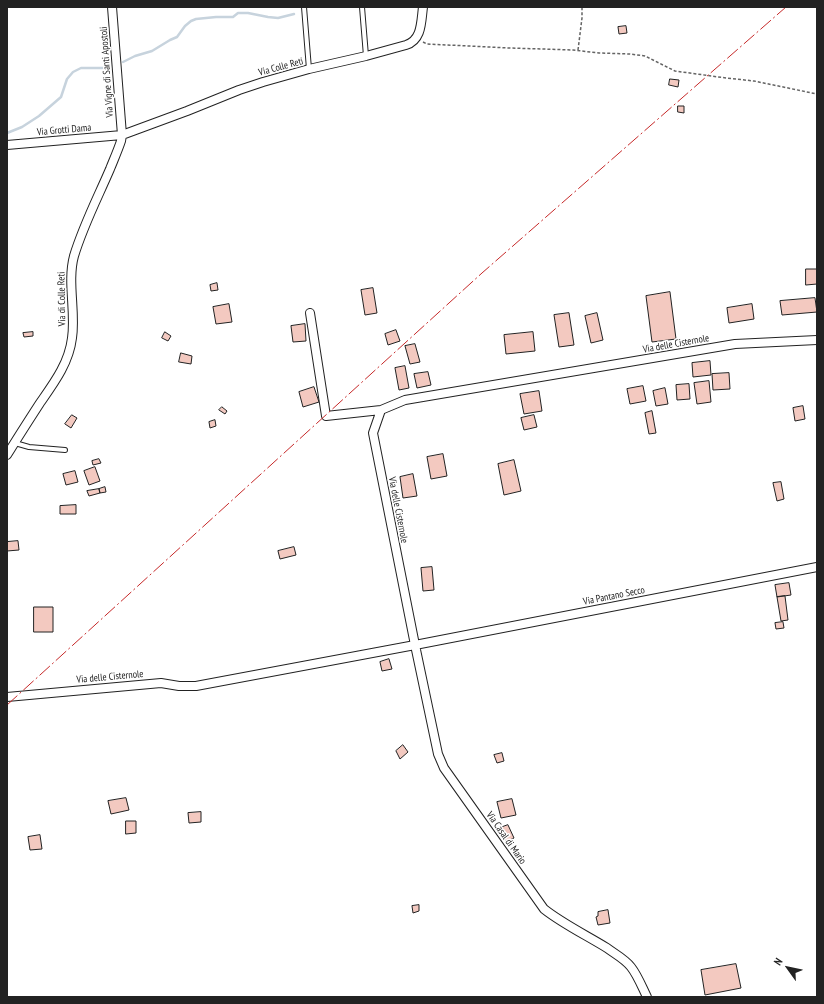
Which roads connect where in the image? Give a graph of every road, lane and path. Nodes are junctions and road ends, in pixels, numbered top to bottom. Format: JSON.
{"nodes":[{"id":1,"x":112,"y":7,"type":"edge"},
{"id":2,"x":304,"y":7,"type":"edge"},
{"id":3,"x":362,"y":7,"type":"edge"},
{"id":4,"x":423,"y":7,"type":"edge"},
{"id":5,"x":582,"y":7,"type":"edge"},
{"id":6,"x":416,"y":39,"type":"junction"},
{"id":7,"x":578,"y":50,"type":"junction"},
{"id":8,"x":366,"y":56,"type":"junction"},
{"id":9,"x":309,"y":69,"type":"junction"},
{"id":10,"x":817,"y":94,"type":"edge"},
{"id":11,"x":122,"y":135,"type":"junction"},
{"id":12,"x":7,"y":145,"type":"edge"},
{"id":13,"x":310,"y":312,"type":"dead end"},
{"id":14,"x":817,"y":340,"type":"edge"},
{"id":15,"x":381,"y":410,"type":"junction"},
{"id":16,"x":15,"y":443,"type":"junction"},
{"id":17,"x":65,"y":450,"type":"dead end"},
{"id":18,"x":8,"y":451,"type":"edge"},
{"id":19,"x":817,"y":567,"type":"edge"},
{"id":20,"x":415,"y":645,"type":"junction"},
{"id":21,"x":7,"y":697,"type":"edge"},
{"id":22,"x":647,"y":997,"type":"edge"}],
"edges":[{"from":1,"to":11,"type":"street","name":"Via Vigne di Santi Apostoli"},
{"from":2,"to":9,"type":"lane"},
{"from":3,"to":8,"type":"lane"},
{"from":4,"to":6,"type":"street"},
{"from":5,"to":7,"type":"path"},
{"from":6,"to":7,"type":"path"},
{"from":6,"to":8,"type":"street","name":"Via Colle Reti"},
{"from":7,"to":10,"type":"path"},
{"from":8,"to":9,"type":"street","name":"Via Colle Reti"},
{"from":9,"to":11,"type":"street","name":"Via Colle Reti"},
{"from":11,"to":12,"type":"street","name":"Via Grotti Dama"},
{"from":11,"to":16,"type":"street","name":"Via di Colle Reti"},
{"from":13,"to":15,"type":"street"},
{"from":14,"to":15,"type":"street","name":"Via delle Cisternole"},
{"from":15,"to":20,"type":"street","name":"Via delle Cisternole"},
{"from":16,"to":17,"type":"lane"},
{"from":16,"to":18,"type":"street","name":"Via di Colle Reti"},
{"from":19,"to":20,"type":"street","name":"Via Pantano Secco"},
{"from":20,"to":21,"type":"street","name":"Via delle Cisternole"},
{"from":20,"to":22,"type":"street","name":"Via Casal di Mario"}]}
